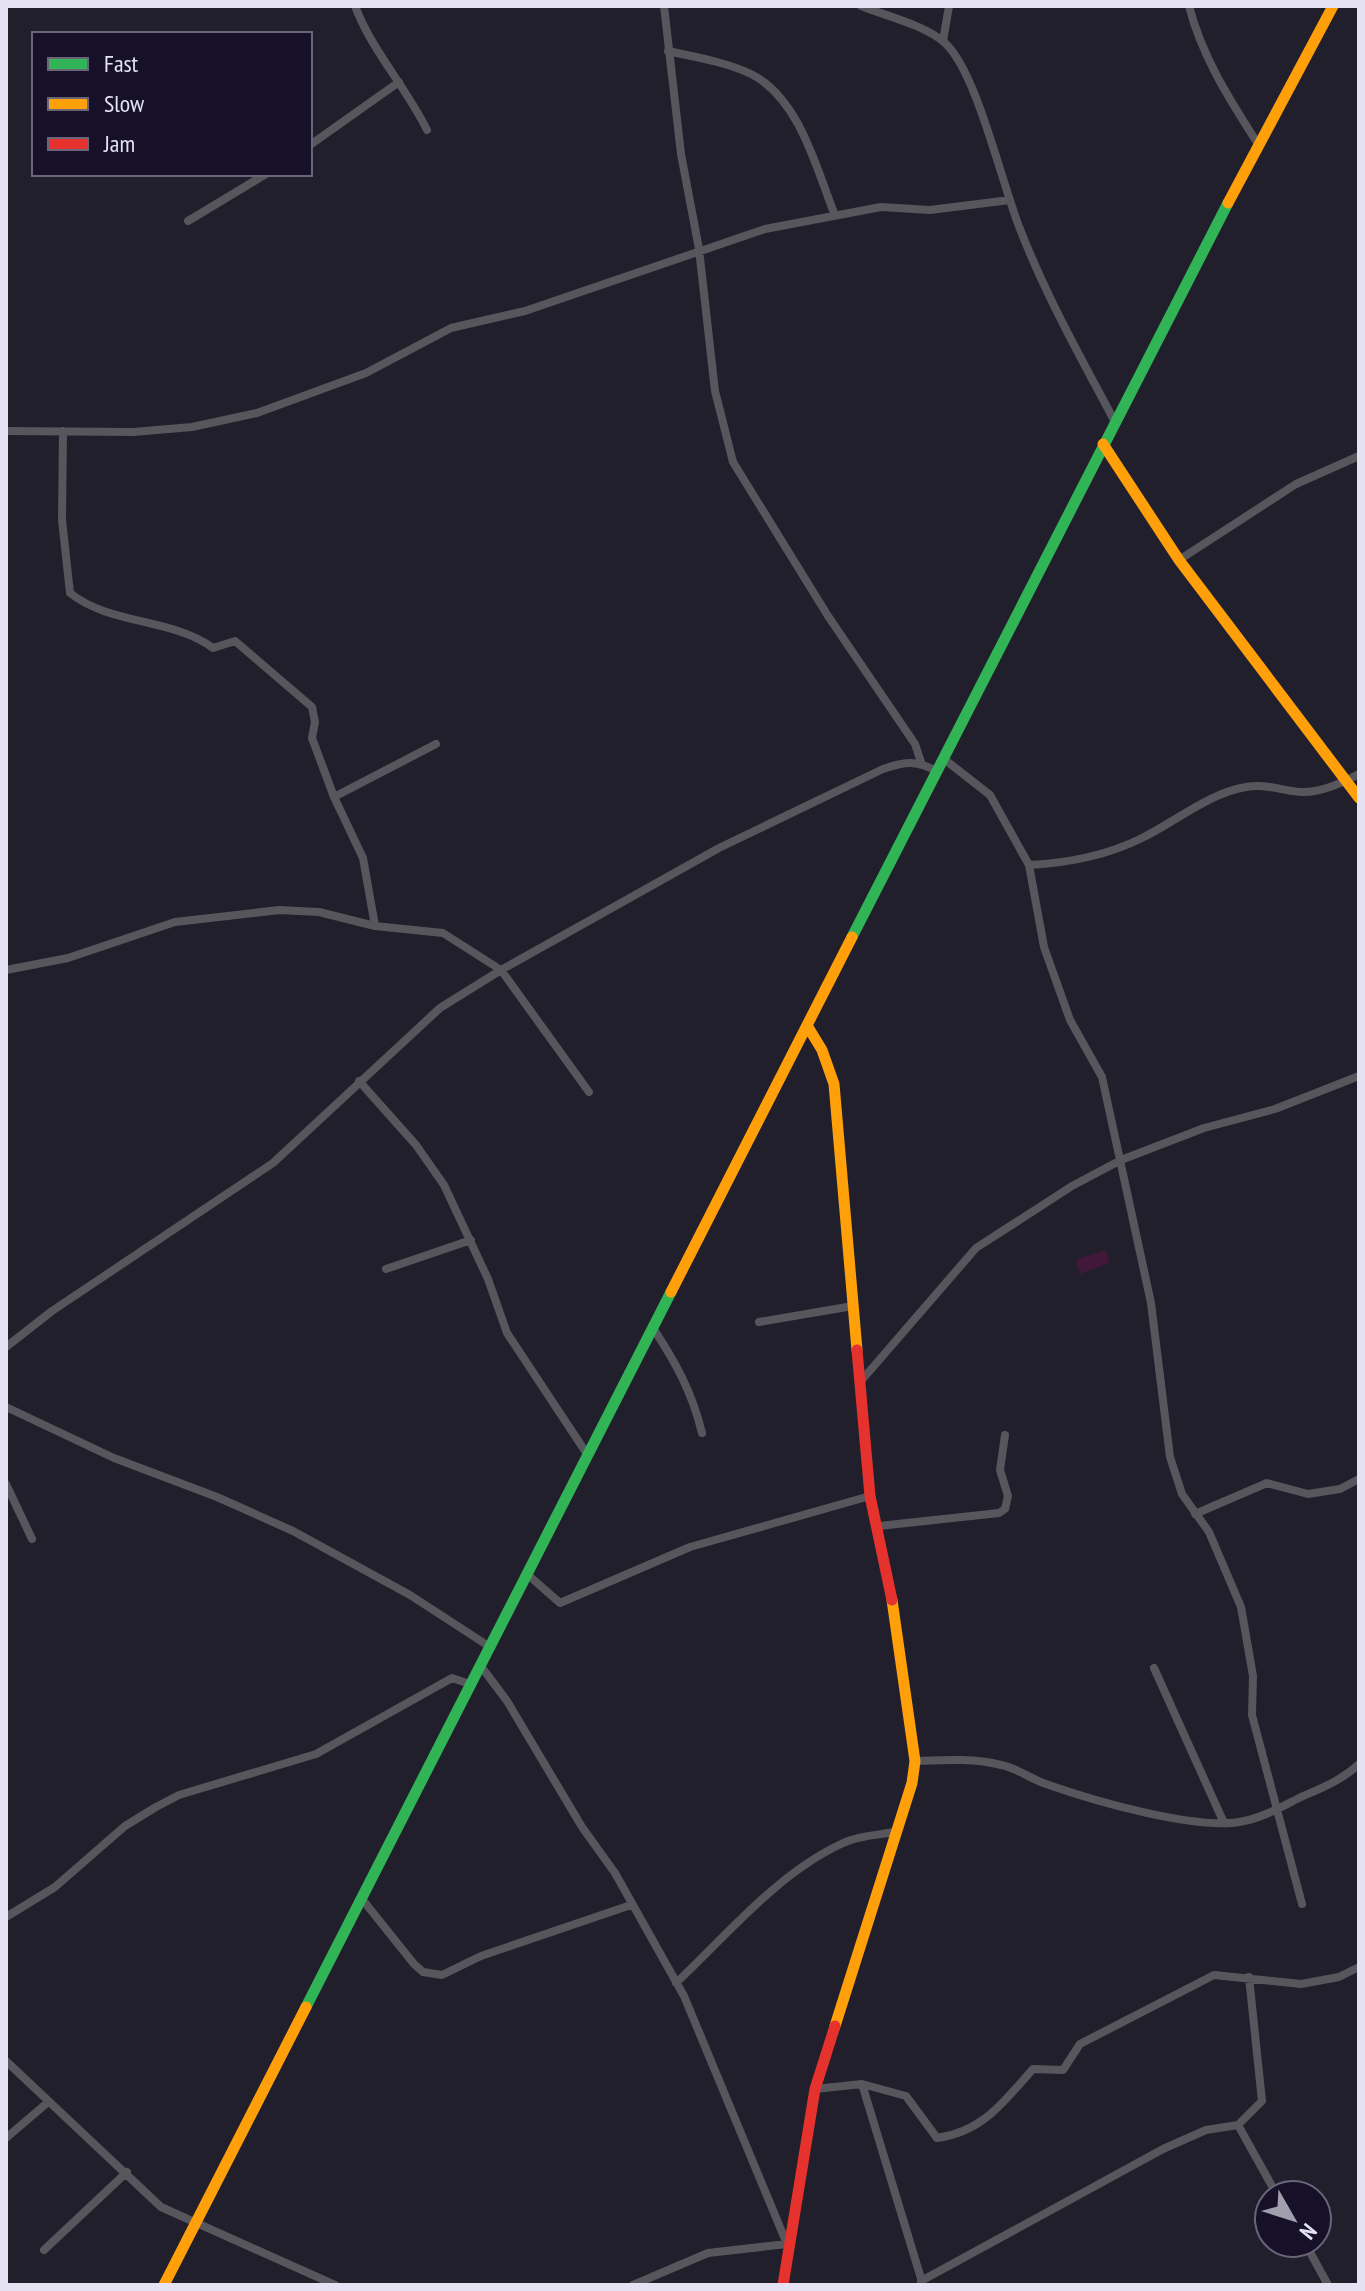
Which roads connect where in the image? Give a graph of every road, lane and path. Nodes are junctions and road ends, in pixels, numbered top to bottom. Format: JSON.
{"nodes":[{"id":1,"x":355,"y":6,"type":"edge"},
{"id":2,"x":664,"y":6,"type":"edge"},
{"id":3,"x":861,"y":6,"type":"edge"},
{"id":4,"x":949,"y":6,"type":"edge"},
{"id":5,"x":1189,"y":6,"type":"edge"},
{"id":6,"x":1333,"y":6,"type":"edge"},
{"id":7,"x":943,"y":41,"type":"junction"},
{"id":8,"x":668,"y":51,"type":"junction"},
{"id":9,"x":399,"y":82,"type":"junction"},
{"id":10,"x":427,"y":130,"type":"dead end"},
{"id":11,"x":312,"y":144,"type":"edge"},
{"id":12,"x":1258,"y":144,"type":"junction"},
{"id":13,"x":263,"y":176,"type":"edge"},
{"id":14,"x":1010,"y":200,"type":"junction"},
{"id":15,"x":834,"y":213,"type":"junction"},
{"id":16,"x":188,"y":221,"type":"dead end"},
{"id":17,"x":699,"y":249,"type":"junction"},
{"id":18,"x":1115,"y":422,"type":"junction"},
{"id":19,"x":6,"y":431,"type":"edge"},
{"id":20,"x":63,"y":431,"type":"junction"},
{"id":21,"x":1103,"y":444,"type":"junction"},
{"id":22,"x":1357,"y":457,"type":"edge"},
{"id":23,"x":1359,"y":470,"type":"edge"},
{"id":24,"x":1179,"y":560,"type":"junction"},
{"id":25,"x":436,"y":744,"type":"dead end"},
{"id":26,"x":944,"y":759,"type":"junction"},
{"id":27,"x":921,"y":762,"type":"junction"},
{"id":28,"x":938,"y":772,"type":"junction"},
{"id":29,"x":1359,"y":774,"type":"edge"},
{"id":30,"x":1346,"y":782,"type":"junction"},
{"id":31,"x":334,"y":797,"type":"junction"},
{"id":32,"x":1359,"y":798,"type":"edge"},
{"id":33,"x":1029,"y":865,"type":"junction"},
{"id":34,"x":375,"y":926,"type":"junction"},
{"id":35,"x":6,"y":970,"type":"edge"},
{"id":36,"x":501,"y":970,"type":"junction"},
{"id":37,"x":808,"y":1027,"type":"junction"},
{"id":38,"x":1359,"y":1076,"type":"edge"},
{"id":39,"x":359,"y":1081,"type":"junction"},
{"id":40,"x":589,"y":1092,"type":"dead end"},
{"id":41,"x":1121,"y":1160,"type":"junction"},
{"id":42,"x":471,"y":1240,"type":"junction"},
{"id":43,"x":386,"y":1269,"type":"dead end"},
{"id":44,"x":853,"y":1306,"type":"junction"},
{"id":45,"x":759,"y":1322,"type":"dead end"},
{"id":46,"x":653,"y":1328,"type":"junction"},
{"id":47,"x":6,"y":1347,"type":"edge"},
{"id":48,"x":861,"y":1381,"type":"junction"},
{"id":49,"x":6,"y":1407,"type":"edge"},
{"id":50,"x":702,"y":1433,"type":"dead end"},
{"id":51,"x":1005,"y":1435,"type":"dead end"},
{"id":52,"x":587,"y":1454,"type":"junction"},
{"id":53,"x":1359,"y":1479,"type":"edge"},
{"id":54,"x":6,"y":1484,"type":"edge"},
{"id":55,"x":870,"y":1496,"type":"junction"},
{"id":56,"x":1195,"y":1514,"type":"junction"},
{"id":57,"x":879,"y":1526,"type":"junction"},
{"id":58,"x":32,"y":1539,"type":"dead end"},
{"id":59,"x":527,"y":1574,"type":"junction"},
{"id":60,"x":490,"y":1647,"type":"junction"},
{"id":61,"x":480,"y":1665,"type":"junction"},
{"id":62,"x":1154,"y":1668,"type":"dead end"},
{"id":63,"x":470,"y":1684,"type":"junction"},
{"id":64,"x":915,"y":1761,"type":"junction"},
{"id":65,"x":1359,"y":1764,"type":"edge"},
{"id":66,"x":1276,"y":1809,"type":"junction"},
{"id":67,"x":1224,"y":1823,"type":"junction"},
{"id":68,"x":895,"y":1832,"type":"junction"},
{"id":69,"x":362,"y":1899,"type":"junction"},
{"id":70,"x":1302,"y":1904,"type":"dead end"},
{"id":71,"x":631,"y":1905,"type":"junction"},
{"id":72,"x":6,"y":1917,"type":"edge"},
{"id":73,"x":1359,"y":1967,"type":"edge"},
{"id":74,"x":1249,"y":1977,"type":"junction"},
{"id":75,"x":676,"y":1983,"type":"junction"},
{"id":76,"x":6,"y":2061,"type":"edge"},
{"id":77,"x":862,"y":2084,"type":"junction"},
{"id":78,"x":815,"y":2089,"type":"junction"},
{"id":79,"x":47,"y":2103,"type":"junction"},
{"id":80,"x":1238,"y":2125,"type":"junction"},
{"id":81,"x":6,"y":2138,"type":"edge"},
{"id":82,"x":127,"y":2172,"type":"junction"},
{"id":83,"x":1268,"y":2179,"type":"edge"},
{"id":84,"x":196,"y":2224,"type":"junction"},
{"id":85,"x":787,"y":2244,"type":"junction"},
{"id":86,"x":44,"y":2250,"type":"dead end"},
{"id":87,"x":1314,"y":2259,"type":"edge"},
{"id":88,"x":922,"y":2283,"type":"edge"},
{"id":89,"x":164,"y":2285,"type":"edge"},
{"id":90,"x":335,"y":2285,"type":"edge"},
{"id":91,"x":633,"y":2285,"type":"edge"},
{"id":92,"x":783,"y":2285,"type":"edge"},
{"id":93,"x":1328,"y":2285,"type":"edge"}],
"edges":[{"from":1,"to":9,"type":"street"},
{"from":2,"to":8,"type":"street"},
{"from":3,"to":7,"type":"street"},
{"from":4,"to":7,"type":"street"},
{"from":5,"to":12,"type":"street"},
{"from":6,"to":12,"type":"main road"},
{"from":7,"to":14,"type":"street"},
{"from":8,"to":15,"type":"street"},
{"from":8,"to":17,"type":"street"},
{"from":9,"to":10,"type":"street"},
{"from":9,"to":11,"type":"street"},
{"from":12,"to":18,"type":"main road"},
{"from":13,"to":16,"type":"street"},
{"from":14,"to":15,"type":"street"},
{"from":14,"to":18,"type":"street"},
{"from":15,"to":17,"type":"street"},
{"from":17,"to":20,"type":"street"},
{"from":17,"to":27,"type":"street"},
{"from":18,"to":21,"type":"main road"},
{"from":19,"to":20,"type":"street"},
{"from":20,"to":31,"type":"street"},
{"from":21,"to":24,"type":"main road"},
{"from":21,"to":26,"type":"main road"},
{"from":22,"to":23,"type":"street"},
{"from":22,"to":24,"type":"street"},
{"from":24,"to":30,"type":"main road"},
{"from":25,"to":31,"type":"street"},
{"from":26,"to":28,"type":"main road"},
{"from":26,"to":33,"type":"street"},
{"from":27,"to":28,"type":"street"},
{"from":27,"to":36,"type":"street"},
{"from":28,"to":37,"type":"main road"},
{"from":29,"to":30,"type":"street"},
{"from":30,"to":32,"type":"main road"},
{"from":30,"to":33,"type":"street"},
{"from":31,"to":34,"type":"street"},
{"from":33,"to":41,"type":"street"},
{"from":34,"to":35,"type":"street"},
{"from":34,"to":36,"type":"street"},
{"from":36,"to":39,"type":"street"},
{"from":36,"to":40,"type":"street"},
{"from":37,"to":44,"type":"main road"},
{"from":37,"to":46,"type":"main road"},
{"from":38,"to":41,"type":"street"},
{"from":39,"to":42,"type":"street"},
{"from":39,"to":47,"type":"street"},
{"from":41,"to":48,"type":"street"},
{"from":41,"to":56,"type":"street"},
{"from":42,"to":43,"type":"street"},
{"from":42,"to":52,"type":"street"},
{"from":44,"to":45,"type":"street"},
{"from":44,"to":48,"type":"main road"},
{"from":46,"to":50,"type":"street"},
{"from":46,"to":52,"type":"main road"},
{"from":48,"to":55,"type":"main road"},
{"from":49,"to":60,"type":"street"},
{"from":51,"to":57,"type":"street"},
{"from":52,"to":59,"type":"main road"},
{"from":53,"to":56,"type":"street"},
{"from":54,"to":58,"type":"street"},
{"from":55,"to":57,"type":"main road"},
{"from":55,"to":59,"type":"street"},
{"from":56,"to":66,"type":"street"},
{"from":57,"to":64,"type":"main road"},
{"from":59,"to":60,"type":"main road"},
{"from":60,"to":61,"type":"main road"},
{"from":61,"to":63,"type":"main road"},
{"from":61,"to":71,"type":"street"},
{"from":62,"to":67,"type":"street"},
{"from":63,"to":69,"type":"main road"},
{"from":63,"to":72,"type":"street"},
{"from":64,"to":67,"type":"street"},
{"from":64,"to":68,"type":"main road"},
{"from":65,"to":66,"type":"street"},
{"from":66,"to":67,"type":"street"},
{"from":66,"to":70,"type":"street"},
{"from":68,"to":75,"type":"street"},
{"from":68,"to":78,"type":"main road"},
{"from":69,"to":71,"type":"street"},
{"from":69,"to":84,"type":"main road"},
{"from":71,"to":75,"type":"street"},
{"from":73,"to":74,"type":"street"},
{"from":74,"to":77,"type":"street"},
{"from":74,"to":80,"type":"street"},
{"from":75,"to":85,"type":"street"},
{"from":76,"to":79,"type":"street"},
{"from":77,"to":78,"type":"street"},
{"from":77,"to":88,"type":"street"},
{"from":78,"to":85,"type":"main road"},
{"from":79,"to":81,"type":"street"},
{"from":79,"to":82,"type":"street"},
{"from":80,"to":83,"type":"street"},
{"from":80,"to":88,"type":"street"},
{"from":82,"to":84,"type":"street"},
{"from":82,"to":86,"type":"street"},
{"from":84,"to":89,"type":"main road"},
{"from":84,"to":90,"type":"street"},
{"from":85,"to":91,"type":"street"},
{"from":85,"to":92,"type":"main road"},
{"from":87,"to":93,"type":"street"}]}
